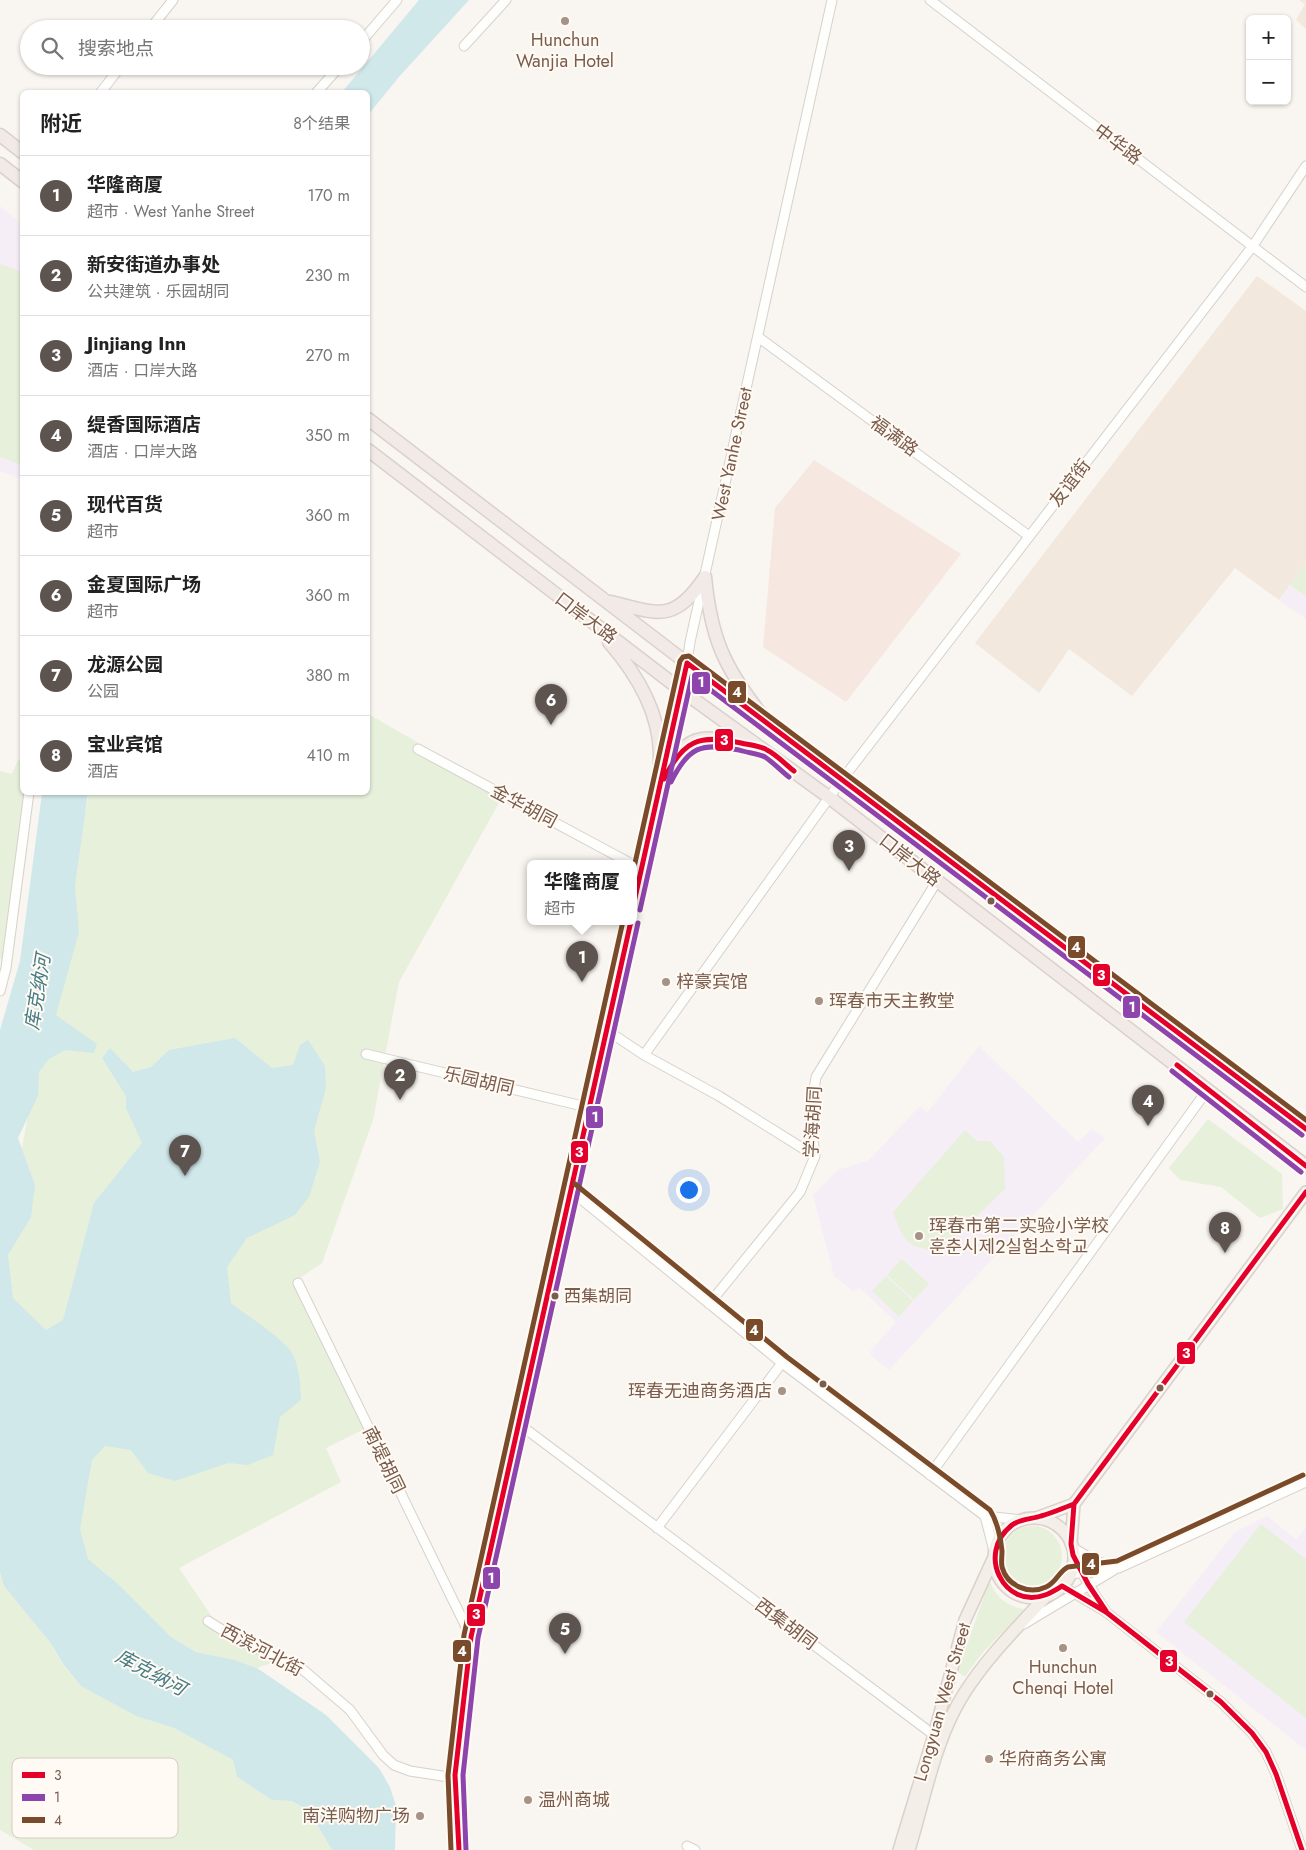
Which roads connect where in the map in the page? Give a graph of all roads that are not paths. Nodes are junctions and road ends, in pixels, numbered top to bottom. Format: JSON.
{"nodes":[{"id":1,"x":173,"y":0,"type":"edge"},
{"id":2,"x":397,"y":0,"type":"edge"},
{"id":3,"x":506,"y":0,"type":"edge"},
{"id":4,"x":832,"y":0,"type":"edge"},
{"id":5,"x":930,"y":0,"type":"edge"},
{"id":6,"x":157,"y":20,"type":"edge"},
{"id":7,"x":370,"y":32,"type":"edge"},
{"id":8,"x":464,"y":46,"type":"dead end"},
{"id":9,"x":114,"y":75,"type":"edge"},
{"id":10,"x":332,"y":75,"type":"edge"},
{"id":11,"x":103,"y":90,"type":"edge"},
{"id":12,"x":319,"y":90,"type":"edge"},
{"id":13,"x":0,"y":135,"type":"edge"},
{"id":14,"x":20,"y":150,"type":"edge"},
{"id":15,"x":0,"y":164,"type":"edge"},
{"id":16,"x":1306,"y":166,"type":"edge"},
{"id":17,"x":20,"y":179,"type":"edge"},
{"id":18,"x":1252,"y":247,"type":"junction"},
{"id":19,"x":1306,"y":287,"type":"edge"},
{"id":20,"x":758,"y":336,"type":"junction"},
{"id":21,"x":370,"y":421,"type":"edge"},
{"id":22,"x":370,"y":452,"type":"edge"},
{"id":23,"x":1029,"y":536,"type":"junction"},
{"id":24,"x":705,"y":577,"type":"junction"},
{"id":25,"x":605,"y":600,"type":"junction"},
{"id":26,"x":592,"y":622,"type":"junction"},
{"id":27,"x":687,"y":663,"type":"junction"},
{"id":28,"x":681,"y":690,"type":"junction"},
{"id":29,"x":772,"y":728,"type":"junction"},
{"id":30,"x":763,"y":748,"type":"junction"},
{"id":31,"x":418,"y":749,"type":"dead end"},
{"id":32,"x":841,"y":781,"type":"junction"},
{"id":33,"x":29,"y":795,"type":"edge"},
{"id":34,"x":658,"y":796,"type":"junction"},
{"id":35,"x":830,"y":798,"type":"junction"},
{"id":36,"x":624,"y":860,"type":"edge"},
{"id":37,"x":637,"y":860,"type":"edge"},
{"id":38,"x":937,"y":881,"type":"junction"},
{"id":39,"x":630,"y":925,"type":"edge"},
{"id":40,"x":3,"y":967,"type":"edge"},
{"id":41,"x":0,"y":991,"type":"edge"},
{"id":42,"x":608,"y":1031,"type":"junction"},
{"id":43,"x":366,"y":1054,"type":"dead end"},
{"id":44,"x":644,"y":1055,"type":"junction"},
{"id":45,"x":1208,"y":1089,"type":"junction"},
{"id":46,"x":592,"y":1108,"type":"junction"},
{"id":47,"x":1306,"y":1129,"type":"edge"},
{"id":48,"x":815,"y":1156,"type":"junction"},
{"id":49,"x":1306,"y":1166,"type":"edge"},
{"id":50,"x":570,"y":1190,"type":"junction"},
{"id":51,"x":1306,"y":1192,"type":"edge"},
{"id":52,"x":298,"y":1283,"type":"dead end"},
{"id":53,"x":709,"y":1304,"type":"junction"},
{"id":54,"x":782,"y":1363,"type":"junction"},
{"id":55,"x":519,"y":1424,"type":"junction"},
{"id":56,"x":930,"y":1475,"type":"junction"},
{"id":57,"x":1306,"y":1482,"type":"edge"},
{"id":58,"x":1074,"y":1504,"type":"junction"},
{"id":59,"x":985,"y":1516,"type":"junction"},
{"id":60,"x":1029,"y":1519,"type":"junction"},
{"id":61,"x":657,"y":1528,"type":"junction"},
{"id":62,"x":1072,"y":1549,"type":"junction"},
{"id":63,"x":994,"y":1554,"type":"junction"},
{"id":64,"x":1118,"y":1568,"type":"junction"},
{"id":65,"x":1076,"y":1573,"type":"junction"},
{"id":66,"x":1088,"y":1584,"type":"junction"},
{"id":67,"x":1062,"y":1586,"type":"junction"},
{"id":68,"x":1074,"y":1593,"type":"junction"},
{"id":69,"x":1047,"y":1596,"type":"junction"},
{"id":70,"x":1106,"y":1612,"type":"junction"},
{"id":71,"x":208,"y":1621,"type":"dead end"},
{"id":72,"x":1015,"y":1630,"type":"junction"},
{"id":73,"x":470,"y":1637,"type":"junction"},
{"id":74,"x":934,"y":1735,"type":"junction"},
{"id":75,"x":455,"y":1778,"type":"junction"},
{"id":76,"x":459,"y":1850,"type":"edge"},
{"id":77,"x":899,"y":1850,"type":"edge"},
{"id":78,"x":909,"y":1850,"type":"edge"},
{"id":79,"x":1302,"y":1850,"type":"edge"}],
"edges":[{"from":1,"to":6,"type":"street"},
{"from":2,"to":7,"type":"street"},
{"from":3,"to":8,"type":"street"},
{"from":4,"to":20,"type":"street","name":"West Yanhe Street"},
{"from":5,"to":18,"type":"street","name":"中华路"},
{"from":9,"to":11,"type":"street"},
{"from":10,"to":12,"type":"street"},
{"from":13,"to":14,"type":"highway"},
{"from":15,"to":17,"type":"highway"},
{"from":16,"to":18,"type":"street","name":"友谊街"},
{"from":18,"to":19,"type":"street","name":"中华路"},
{"from":18,"to":23,"type":"street","name":"友谊街"},
{"from":20,"to":23,"type":"street","name":"福满路"},
{"from":20,"to":24,"type":"street","name":"West Yanhe Street"},
{"from":21,"to":25,"type":"highway","name":"口岸大路"},
{"from":22,"to":26,"type":"highway","name":"口岸大路"},
{"from":23,"to":32,"type":"street","name":"友谊街"},
{"from":24,"to":25,"type":"highway"},
{"from":24,"to":27,"type":"street","name":"West Yanhe Street"},
{"from":24,"to":29,"type":"highway"},
{"from":25,"to":27,"type":"highway","name":"口岸大路"},
{"from":26,"to":28,"type":"highway","name":"口岸大路"},
{"from":26,"to":34,"type":"highway"},
{"from":27,"to":28,"type":"main road","name":"West Yanhe Street"},
{"from":27,"to":29,"type":"highway","name":"口岸大路"},
{"from":28,"to":30,"type":"highway","name":"口岸大路"},
{"from":28,"to":34,"type":"main road","name":"West Yanhe Street"},
{"from":29,"to":32,"type":"highway","name":"口岸大路"},
{"from":30,"to":34,"type":"highway"},
{"from":30,"to":35,"type":"highway","name":"口岸大路"},
{"from":31,"to":36,"type":"street","name":"金华胡同"},
{"from":32,"to":35,"type":"street","name":"友谊街"},
{"from":32,"to":47,"type":"highway","name":"口岸大路"},
{"from":33,"to":40,"type":"street"},
{"from":34,"to":37,"type":"main road","name":"West Yanhe Street"},
{"from":35,"to":38,"type":"highway","name":"口岸大路"},
{"from":35,"to":44,"type":"street","name":"友谊街"},
{"from":38,"to":45,"type":"highway","name":"口岸大路"},
{"from":38,"to":48,"type":"street","name":"学海胡同"},
{"from":39,"to":42,"type":"main road"},
{"from":40,"to":41,"type":"street"},
{"from":42,"to":44,"type":"street"},
{"from":42,"to":46,"type":"main road"},
{"from":43,"to":46,"type":"street","name":"乐园胡同"},
{"from":44,"to":48,"type":"street"},
{"from":45,"to":49,"type":"highway","name":"口岸大路"},
{"from":45,"to":56,"type":"street"},
{"from":46,"to":50,"type":"main road"},
{"from":48,"to":53,"type":"street","name":"学海胡同"},
{"from":50,"to":53,"type":"street"},
{"from":50,"to":55,"type":"main road"},
{"from":51,"to":58,"type":"main road"},
{"from":52,"to":73,"type":"street","name":"南堤胡同"},
{"from":53,"to":54,"type":"street"},
{"from":54,"to":56,"type":"street"},
{"from":54,"to":61,"type":"street"},
{"from":55,"to":61,"type":"street","name":"西集胡同"},
{"from":55,"to":73,"type":"main road"},
{"from":56,"to":59,"type":"street"},
{"from":57,"to":64,"type":"street"},
{"from":58,"to":60,"type":"main road"},
{"from":58,"to":62,"type":"main road"},
{"from":59,"to":60,"type":"street"},
{"from":59,"to":63,"type":"street"},
{"from":60,"to":62,"type":"main road"},
{"from":60,"to":63,"type":"main road"},
{"from":61,"to":74,"type":"street","name":"西集胡同"},
{"from":62,"to":64,"type":"street"},
{"from":62,"to":65,"type":"main road"},
{"from":63,"to":69,"type":"main road"},
{"from":63,"to":74,"type":"main road","name":"Longyuan West Street"},
{"from":64,"to":65,"type":"street"},
{"from":64,"to":66,"type":"street"},
{"from":65,"to":66,"type":"street"},
{"from":65,"to":67,"type":"main road"},
{"from":66,"to":68,"type":"street"},
{"from":66,"to":70,"type":"street"},
{"from":67,"to":68,"type":"street"},
{"from":67,"to":69,"type":"main road"},
{"from":68,"to":70,"type":"street"},
{"from":68,"to":72,"type":"street"},
{"from":69,"to":72,"type":"main road","name":"Longyuan West Street"},
{"from":70,"to":79,"type":"street"},
{"from":71,"to":75,"type":"street","name":"西滨河北街"},
{"from":72,"to":78,"type":"main road","name":"Longyuan West Street"},
{"from":73,"to":75,"type":"main road"},
{"from":74,"to":77,"type":"main road","name":"Longyuan West Street"},
{"from":75,"to":76,"type":"main road"}]}
